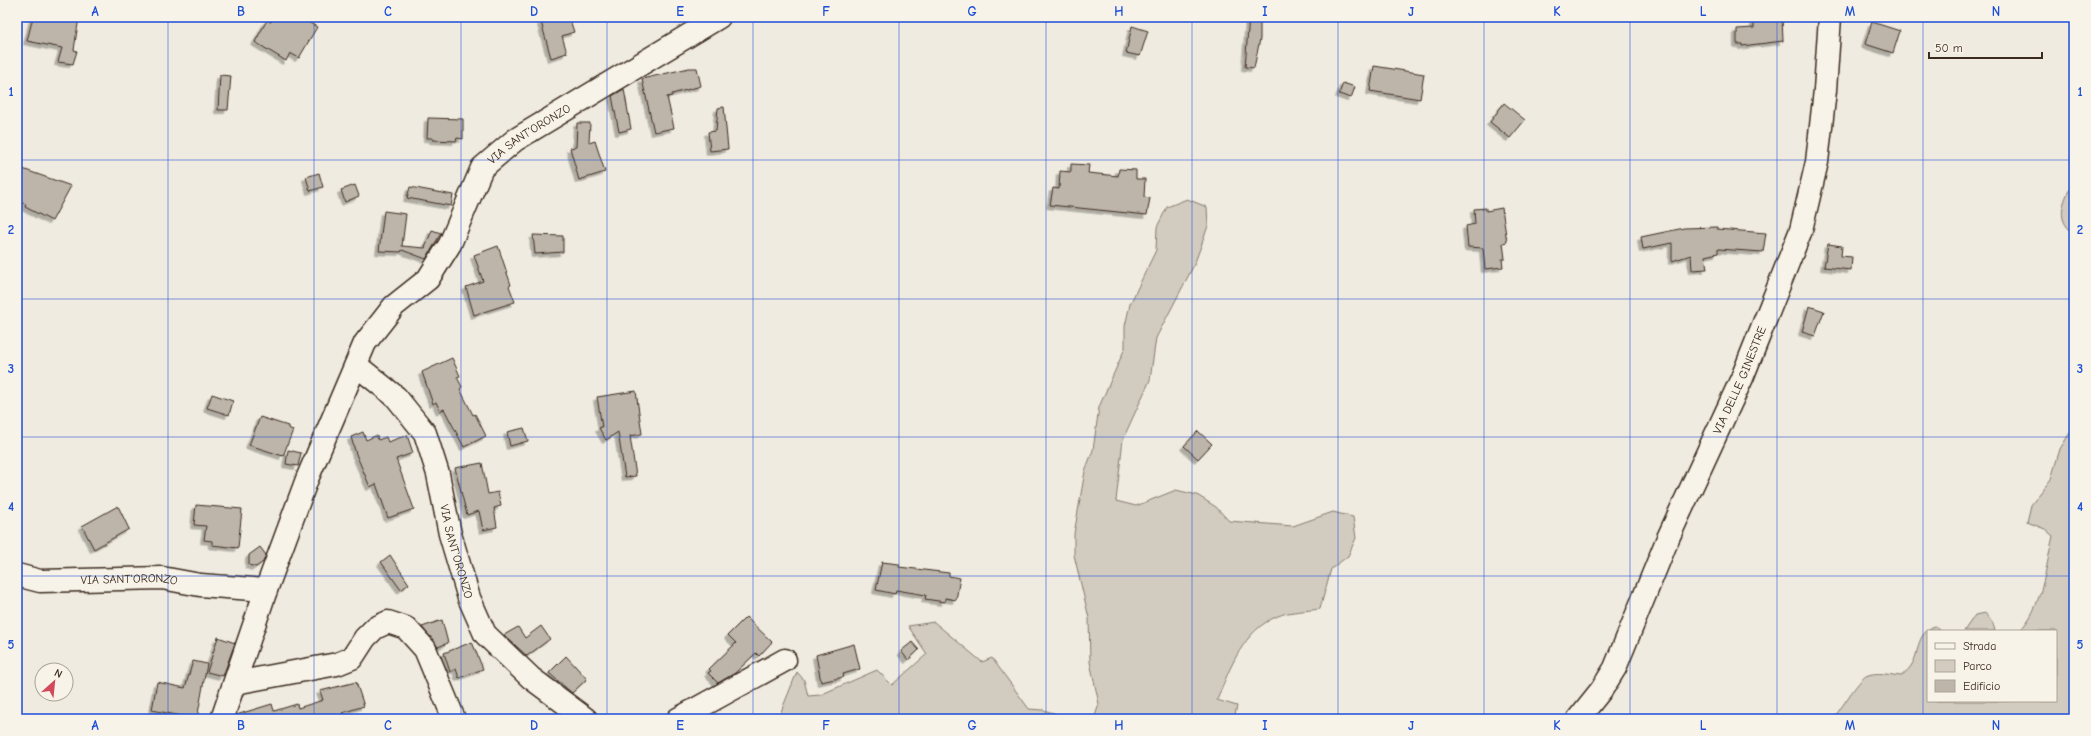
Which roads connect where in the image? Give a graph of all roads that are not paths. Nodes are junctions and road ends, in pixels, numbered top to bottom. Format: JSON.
{"nodes":[{"id":1,"x":719,"y":17,"type":"edge"},
{"id":2,"x":1830,"y":17,"type":"edge"},
{"id":3,"x":356,"y":365,"type":"junction"},
{"id":4,"x":17,"y":575,"type":"edge"},
{"id":5,"x":266,"y":590,"type":"junction"},
{"id":6,"x":785,"y":660,"type":"dead end"},
{"id":7,"x":234,"y":683,"type":"junction"},
{"id":8,"x":222,"y":719,"type":"edge"},
{"id":9,"x":454,"y":719,"type":"edge"},
{"id":10,"x":586,"y":719,"type":"edge"},
{"id":11,"x":678,"y":719,"type":"edge"},
{"id":12,"x":1578,"y":719,"type":"edge"}],
"edges":[{"from":1,"to":3,"type":"street","name":"VIA SANT'ORONZO"},
{"from":2,"to":12,"type":"street","name":"VIA DELLE GINESTRE"},
{"from":3,"to":5,"type":"street","name":"VIA SANT'ORONZO"},
{"from":3,"to":10,"type":"street","name":"VIA SANT'ORONZO"},
{"from":4,"to":5,"type":"street","name":"VIA SANT'ORONZO"},
{"from":5,"to":7,"type":"street","name":"VIA SANT'ORONZO"},
{"from":6,"to":11,"type":"street"},
{"from":7,"to":8,"type":"street","name":"VIA SANT'ORONZO"},
{"from":7,"to":9,"type":"street"}]}
